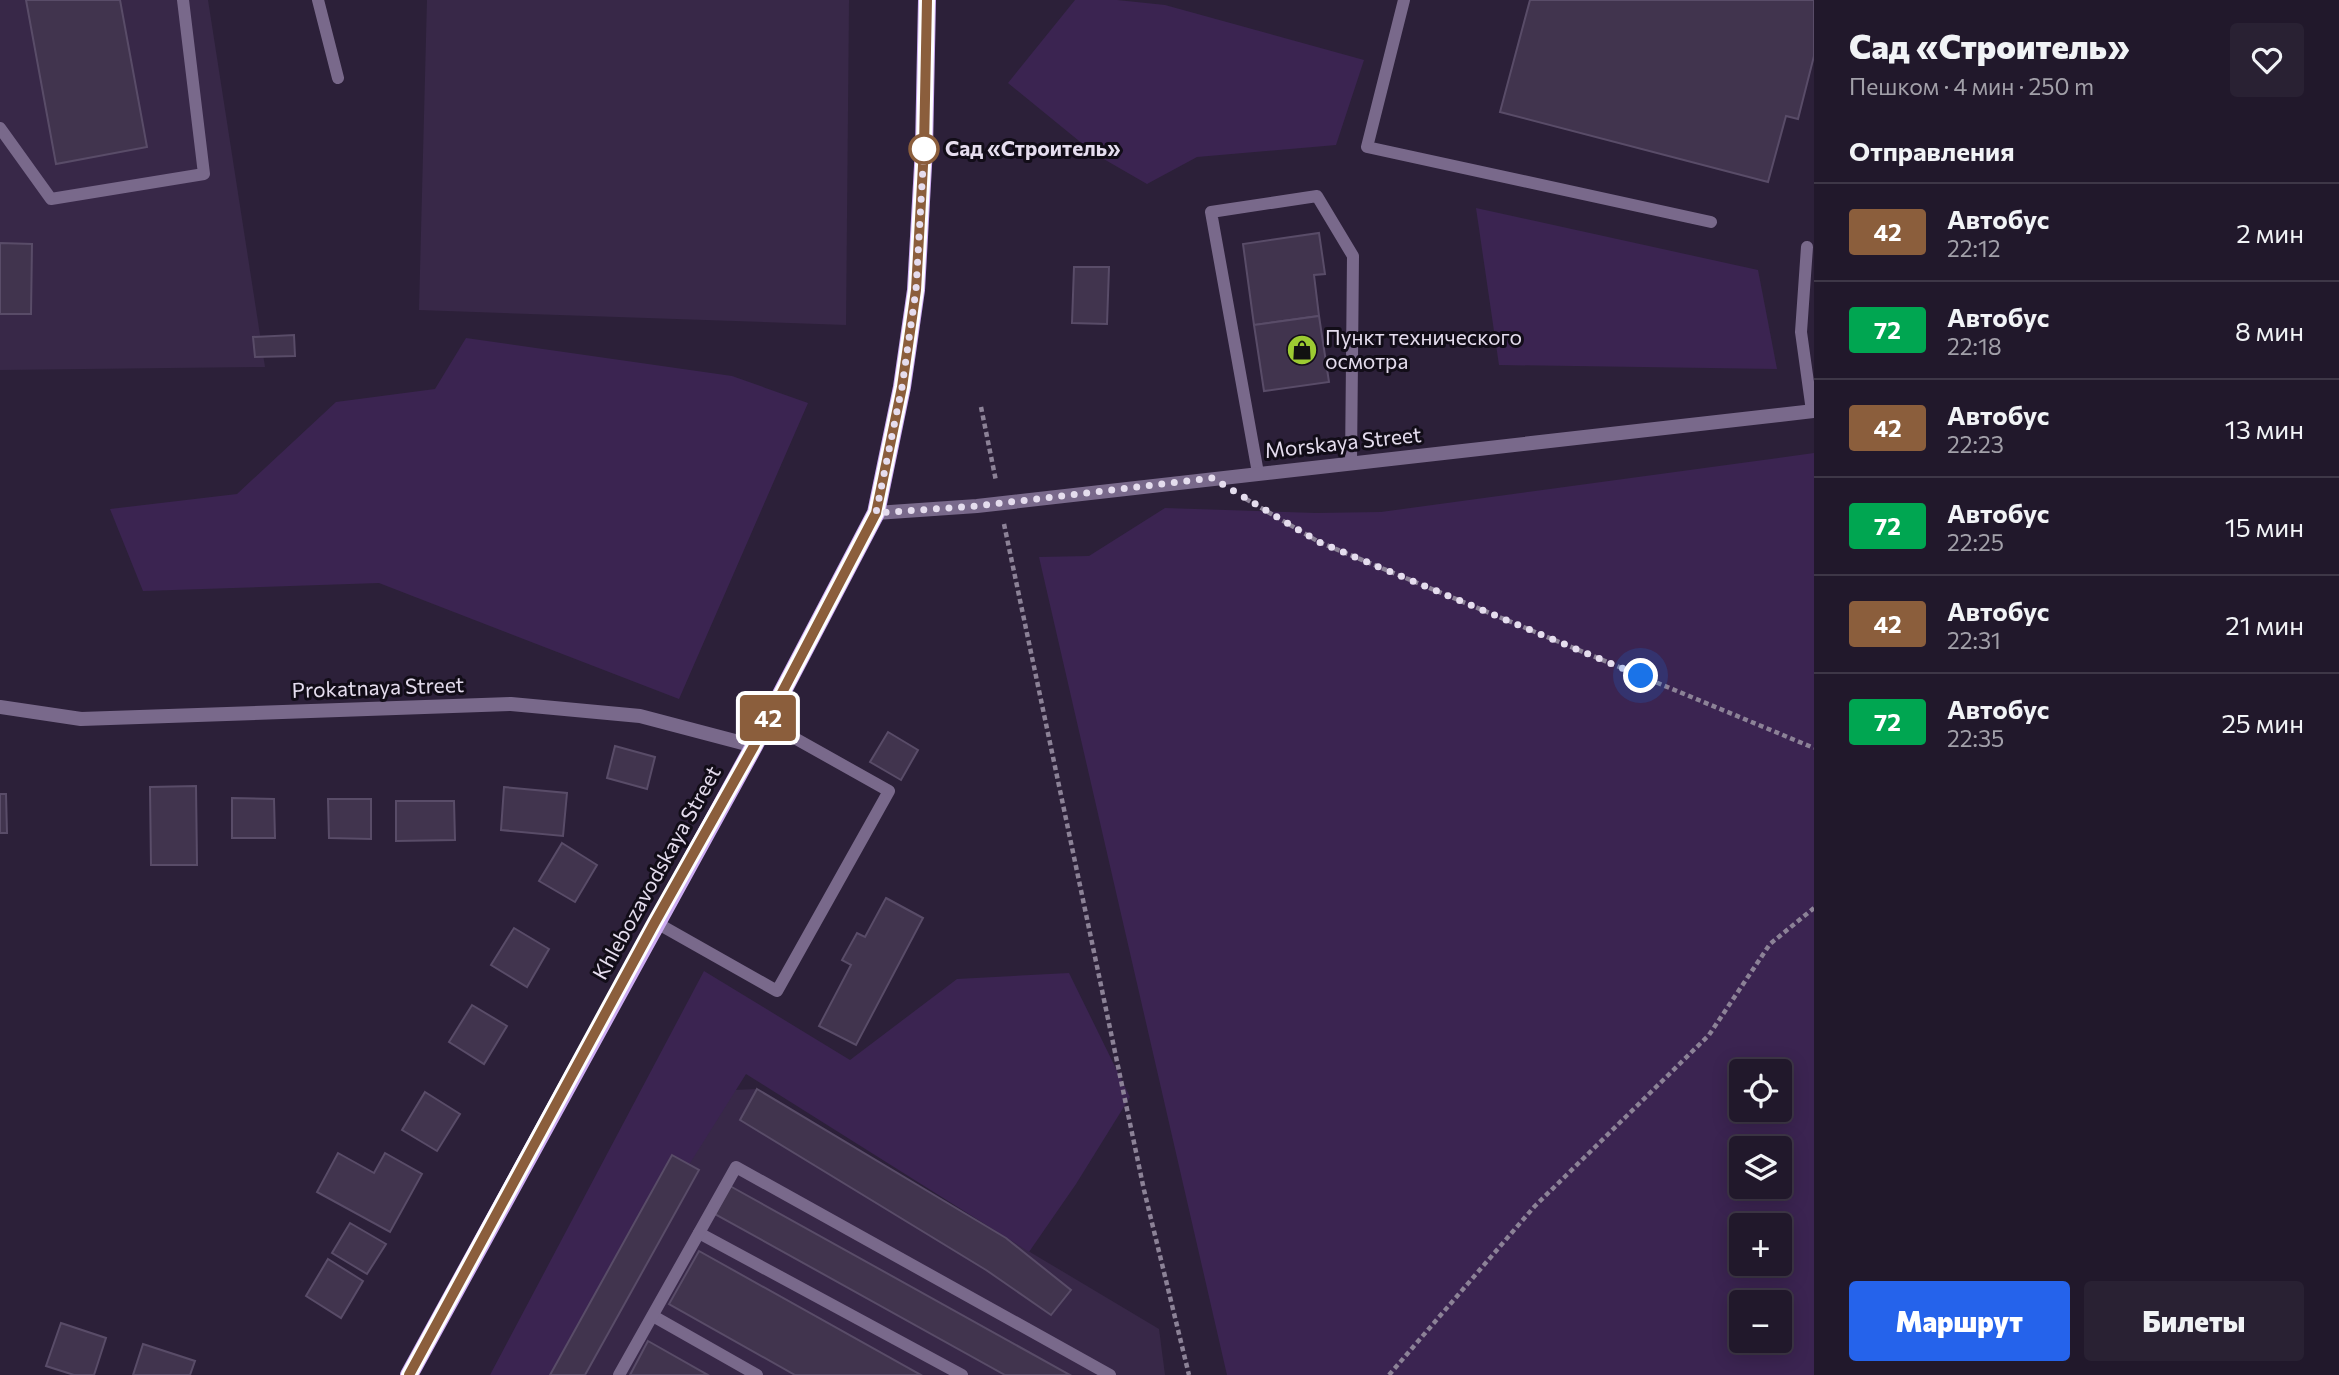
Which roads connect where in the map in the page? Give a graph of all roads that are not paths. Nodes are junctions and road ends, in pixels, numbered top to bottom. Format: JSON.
{"nodes":[{"id":1,"x":183,"y":0,"type":"edge"},
{"id":2,"x":318,"y":0,"type":"edge"},
{"id":3,"x":927,"y":0,"type":"edge"},
{"id":4,"x":1404,"y":0,"type":"edge"},
{"id":5,"x":338,"y":78,"type":"dead end"},
{"id":6,"x":0,"y":128,"type":"edge"},
{"id":7,"x":1711,"y":222,"type":"dead end"},
{"id":8,"x":1807,"y":247,"type":"dead end"},
{"id":9,"x":1813,"y":411,"type":"edge"},
{"id":10,"x":1351,"y":463,"type":"junction"},
{"id":11,"x":1258,"y":473,"type":"junction"},
{"id":12,"x":876,"y":513,"type":"junction"},
{"id":13,"x":0,"y":707,"type":"edge"},
{"id":14,"x":766,"y":722,"type":"junction"},
{"id":15,"x":754,"y":746,"type":"junction"},
{"id":16,"x":655,"y":922,"type":"junction"},
{"id":17,"x":699,"y":1233,"type":"junction"},
{"id":18,"x":653,"y":1316,"type":"junction"},
{"id":19,"x":409,"y":1375,"type":"edge"},
{"id":20,"x":619,"y":1375,"type":"edge"},
{"id":21,"x":757,"y":1375,"type":"edge"},
{"id":22,"x":962,"y":1375,"type":"edge"},
{"id":23,"x":1110,"y":1375,"type":"edge"}],
"edges":[{"from":1,"to":6,"type":"lane"},
{"from":2,"to":5,"type":"lane"},
{"from":3,"to":12,"type":"main road","name":"Khlebozavodskaya Street"},
{"from":4,"to":7,"type":"lane"},
{"from":8,"to":9,"type":"lane"},
{"from":9,"to":10,"type":"street","name":"Morskaya Street"},
{"from":10,"to":11,"type":"street","name":"Morskaya Street"},
{"from":10,"to":11,"type":"lane"},
{"from":11,"to":12,"type":"street","name":"Morskaya Street"},
{"from":12,"to":14,"type":"main road","name":"Khlebozavodskaya Street"},
{"from":13,"to":15,"type":"street","name":"Prokatnaya Street"},
{"from":14,"to":15,"type":"main road","name":"Khlebozavodskaya Street"},
{"from":14,"to":16,"type":"lane"},
{"from":15,"to":16,"type":"main road","name":"Khlebozavodskaya Street"},
{"from":16,"to":19,"type":"main road","name":"Khlebozavodskaya Street"},
{"from":17,"to":18,"type":"lane"},
{"from":17,"to":22,"type":"lane"},
{"from":17,"to":23,"type":"lane"},
{"from":18,"to":20,"type":"lane"},
{"from":18,"to":21,"type":"lane"}]}
